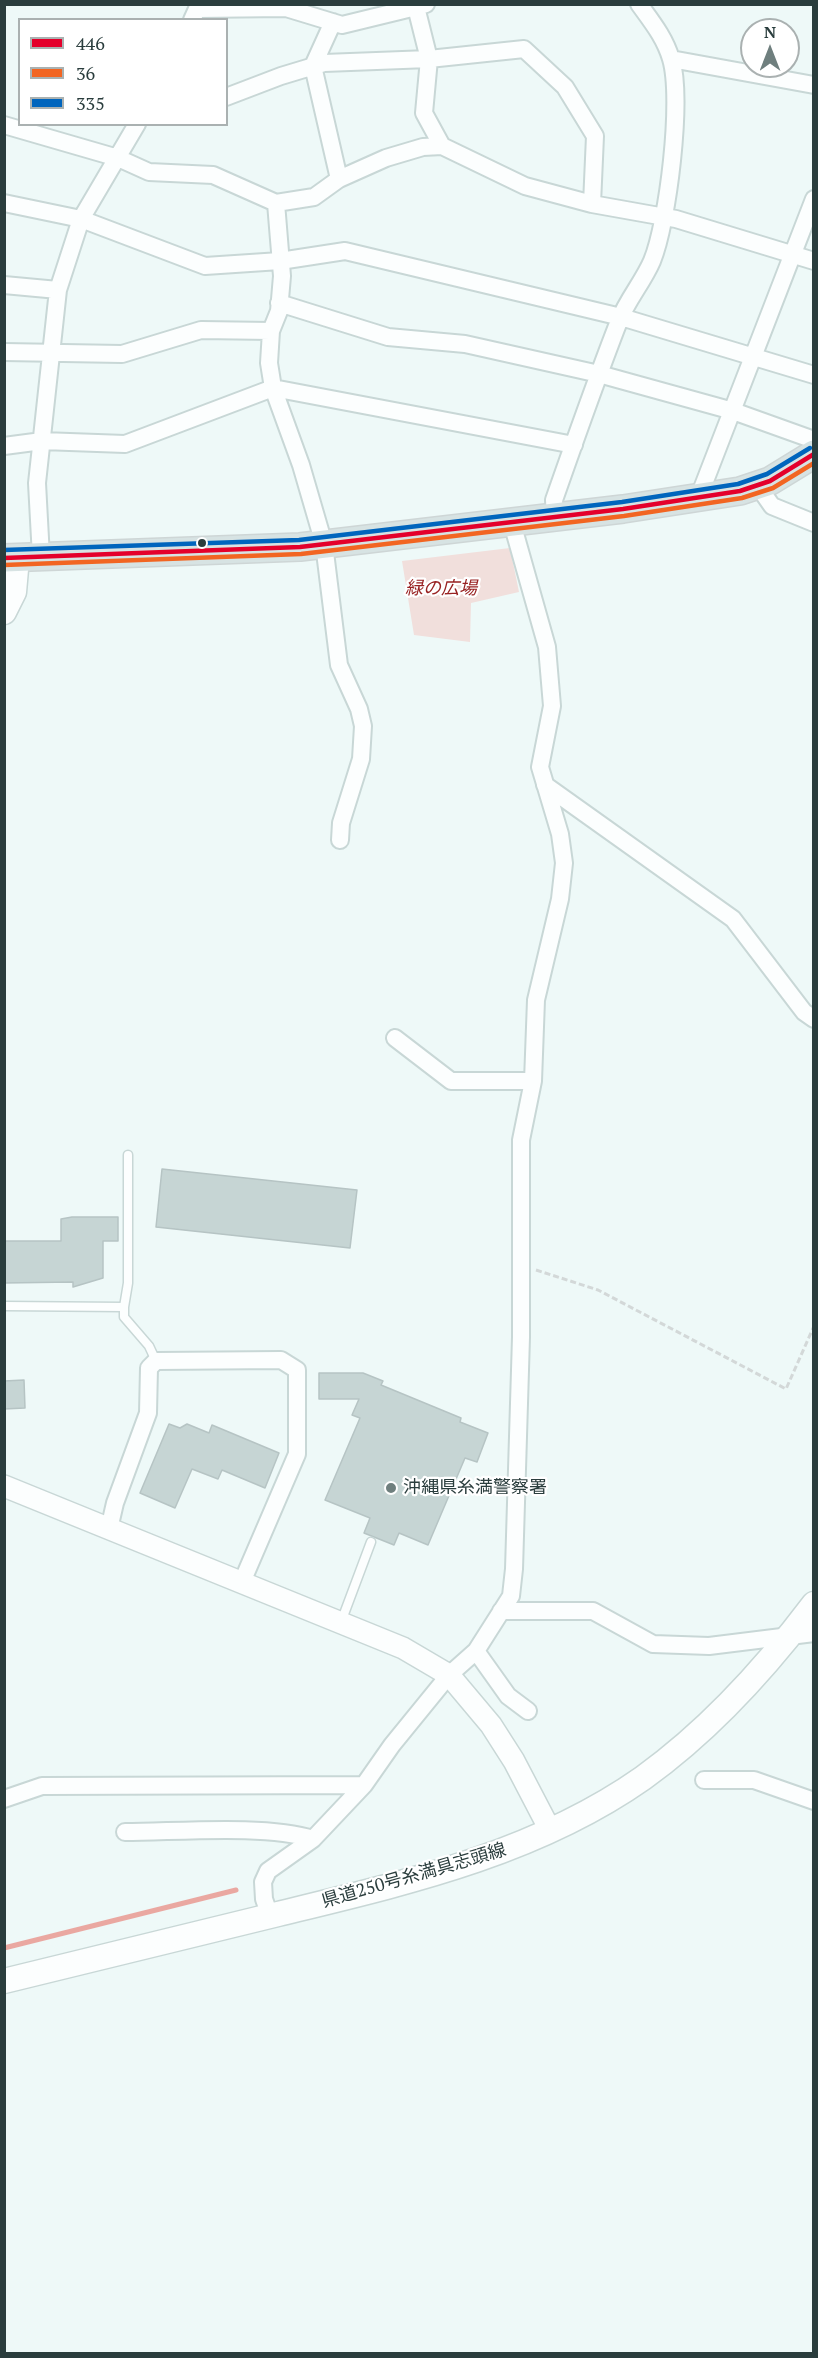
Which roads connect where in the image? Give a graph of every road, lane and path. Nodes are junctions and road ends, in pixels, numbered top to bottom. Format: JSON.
{"nodes":[{"id":1,"x":639,"y":4,"type":"edge"},
{"id":2,"x":421,"y":6,"type":"edge"},
{"id":3,"x":194,"y":11,"type":"edge"},
{"id":4,"x":333,"y":22,"type":"junction"},
{"id":5,"x":429,"y":59,"type":"junction"},
{"id":6,"x":671,"y":59,"type":"junction"},
{"id":7,"x":313,"y":66,"type":"junction"},
{"id":8,"x":813,"y":85,"type":"edge"},
{"id":9,"x":228,"y":96,"type":"edge"},
{"id":10,"x":4,"y":125,"type":"edge"},
{"id":11,"x":136,"y":126,"type":"edge"},
{"id":12,"x":442,"y":146,"type":"junction"},
{"id":13,"x":118,"y":158,"type":"junction"},
{"id":14,"x":339,"y":179,"type":"junction"},
{"id":15,"x":813,"y":199,"type":"edge"},
{"id":16,"x":4,"y":203,"type":"edge"},
{"id":17,"x":276,"y":203,"type":"junction"},
{"id":18,"x":592,"y":204,"type":"junction"},
{"id":19,"x":663,"y":217,"type":"junction"},
{"id":20,"x":81,"y":219,"type":"junction"},
{"id":21,"x":794,"y":255,"type":"junction"},
{"id":22,"x":280,"y":261,"type":"junction"},
{"id":23,"x":813,"y":261,"type":"edge"},
{"id":24,"x":4,"y":285,"type":"edge"},
{"id":25,"x":58,"y":290,"type":"junction"},
{"id":26,"x":279,"y":303,"type":"junction"},
{"id":27,"x":621,"y":317,"type":"junction"},
{"id":28,"x":271,"y":331,"type":"junction"},
{"id":29,"x":4,"y":352,"type":"edge"},
{"id":30,"x":50,"y":352,"type":"junction"},
{"id":31,"x":754,"y":357,"type":"junction"},
{"id":32,"x":599,"y":374,"type":"junction"},
{"id":33,"x":813,"y":375,"type":"edge"},
{"id":34,"x":273,"y":388,"type":"junction"},
{"id":35,"x":733,"y":411,"type":"junction"},
{"id":36,"x":813,"y":440,"type":"edge"},
{"id":37,"x":42,"y":441,"type":"junction"},
{"id":38,"x":574,"y":445,"type":"junction"},
{"id":39,"x":4,"y":446,"type":"edge"},
{"id":40,"x":813,"y":454,"type":"edge"},
{"id":41,"x":758,"y":486,"type":"junction"},
{"id":42,"x":698,"y":499,"type":"junction"},
{"id":43,"x":555,"y":518,"type":"junction"},
{"id":44,"x":512,"y":523,"type":"junction"},
{"id":45,"x":813,"y":523,"type":"edge"},
{"id":46,"x":324,"y":544,"type":"junction"},
{"id":47,"x":21,"y":558,"type":"edge"},
{"id":48,"x":4,"y":612,"type":"edge"},
{"id":49,"x":545,"y":785,"type":"junction"},
{"id":50,"x":340,"y":840,"type":"dead end"},
{"id":51,"x":813,"y":1019,"type":"edge"},
{"id":52,"x":395,"y":1038,"type":"dead end"},
{"id":53,"x":533,"y":1081,"type":"junction"},
{"id":54,"x":128,"y":1155,"type":"dead end"},
{"id":55,"x":522,"y":1266,"type":"junction"},
{"id":56,"x":4,"y":1306,"type":"edge"},
{"id":57,"x":124,"y":1307,"type":"junction"},
{"id":58,"x":813,"y":1326,"type":"edge"},
{"id":59,"x":156,"y":1361,"type":"junction"},
{"id":60,"x":4,"y":1486,"type":"edge"},
{"id":61,"x":110,"y":1529,"type":"junction"},
{"id":62,"x":371,"y":1542,"type":"dead end"},
{"id":63,"x":242,"y":1582,"type":"junction"},
{"id":64,"x":813,"y":1604,"type":"edge"},
{"id":65,"x":501,"y":1611,"type":"junction"},
{"id":66,"x":341,"y":1622,"type":"junction"},
{"id":67,"x":813,"y":1633,"type":"edge"},
{"id":68,"x":789,"y":1636,"type":"junction"},
{"id":69,"x":476,"y":1651,"type":"junction"},
{"id":70,"x":448,"y":1675,"type":"junction"},
{"id":71,"x":528,"y":1711,"type":"dead end"},
{"id":72,"x":704,"y":1780,"type":"dead end"},
{"id":73,"x":364,"y":1785,"type":"junction"},
{"id":74,"x":4,"y":1799,"type":"edge"},
{"id":75,"x":813,"y":1801,"type":"edge"},
{"id":76,"x":550,"y":1830,"type":"junction"},
{"id":77,"x":124,"y":1832,"type":"dead end"},
{"id":78,"x":313,"y":1839,"type":"junction"},
{"id":79,"x":270,"y":1916,"type":"junction"},
{"id":80,"x":4,"y":1981,"type":"edge"}],
"edges":[{"from":1,"to":6,"type":"street"},
{"from":2,"to":4,"type":"street"},
{"from":2,"to":5,"type":"street"},
{"from":3,"to":4,"type":"street"},
{"from":4,"to":7,"type":"street"},
{"from":5,"to":7,"type":"street"},
{"from":5,"to":12,"type":"street"},
{"from":5,"to":18,"type":"street"},
{"from":6,"to":8,"type":"street"},
{"from":6,"to":19,"type":"street"},
{"from":7,"to":9,"type":"street"},
{"from":7,"to":14,"type":"street"},
{"from":10,"to":13,"type":"street"},
{"from":11,"to":13,"type":"street"},
{"from":12,"to":14,"type":"street"},
{"from":12,"to":18,"type":"street"},
{"from":13,"to":17,"type":"street"},
{"from":13,"to":20,"type":"street"},
{"from":14,"to":17,"type":"street"},
{"from":15,"to":21,"type":"street"},
{"from":16,"to":20,"type":"street"},
{"from":17,"to":22,"type":"street"},
{"from":18,"to":19,"type":"street"},
{"from":19,"to":21,"type":"street"},
{"from":19,"to":27,"type":"street"},
{"from":20,"to":22,"type":"street"},
{"from":20,"to":25,"type":"street"},
{"from":21,"to":23,"type":"street"},
{"from":21,"to":31,"type":"street"},
{"from":22,"to":26,"type":"street"},
{"from":22,"to":27,"type":"street"},
{"from":24,"to":25,"type":"street"},
{"from":25,"to":30,"type":"street"},
{"from":26,"to":28,"type":"street"},
{"from":26,"to":32,"type":"street"},
{"from":27,"to":31,"type":"street"},
{"from":27,"to":32,"type":"street"},
{"from":28,"to":30,"type":"street"},
{"from":28,"to":34,"type":"street"},
{"from":29,"to":30,"type":"street"},
{"from":30,"to":37,"type":"street"},
{"from":31,"to":33,"type":"street"},
{"from":31,"to":35,"type":"street"},
{"from":32,"to":35,"type":"street"},
{"from":32,"to":38,"type":"street"},
{"from":34,"to":37,"type":"street"},
{"from":34,"to":38,"type":"street"},
{"from":34,"to":46,"type":"street"},
{"from":35,"to":36,"type":"street"},
{"from":35,"to":42,"type":"street"},
{"from":37,"to":39,"type":"street"},
{"from":37,"to":47,"type":"street"},
{"from":38,"to":43,"type":"street"},
{"from":40,"to":41,"type":"main road"},
{"from":41,"to":42,"type":"main road"},
{"from":41,"to":45,"type":"street"},
{"from":42,"to":43,"type":"main road"},
{"from":43,"to":44,"type":"main road"},
{"from":44,"to":46,"type":"main road"},
{"from":44,"to":49,"type":"street"},
{"from":46,"to":47,"type":"main road"},
{"from":46,"to":50,"type":"street"},
{"from":47,"to":48,"type":"main road"},
{"from":49,"to":51,"type":"street"},
{"from":49,"to":53,"type":"street"},
{"from":52,"to":53,"type":"street"},
{"from":53,"to":55,"type":"street"},
{"from":54,"to":57,"type":"lane"},
{"from":55,"to":58,"type":"path"},
{"from":55,"to":65,"type":"street"},
{"from":56,"to":57,"type":"lane"},
{"from":57,"to":59,"type":"lane"},
{"from":59,"to":61,"type":"street"},
{"from":59,"to":63,"type":"street"},
{"from":60,"to":61,"type":"street"},
{"from":61,"to":63,"type":"street"},
{"from":62,"to":66,"type":"lane"},
{"from":63,"to":66,"type":"street"},
{"from":64,"to":68,"type":"main road","name":"県道250号糸満具志頭線"},
{"from":65,"to":68,"type":"street"},
{"from":65,"to":69,"type":"street"},
{"from":66,"to":70,"type":"street"},
{"from":67,"to":68,"type":"street"},
{"from":68,"to":76,"type":"main road","name":"県道250号糸満具志頭線"},
{"from":69,"to":70,"type":"street"},
{"from":69,"to":71,"type":"street"},
{"from":70,"to":73,"type":"street"},
{"from":70,"to":76,"type":"street"},
{"from":72,"to":75,"type":"street"},
{"from":73,"to":74,"type":"street"},
{"from":73,"to":78,"type":"street"},
{"from":76,"to":79,"type":"main road","name":"県道250号糸満具志頭線"},
{"from":77,"to":78,"type":"street"},
{"from":78,"to":79,"type":"street"},
{"from":79,"to":80,"type":"main road","name":"県道250号糸満具志頭線"}]}
